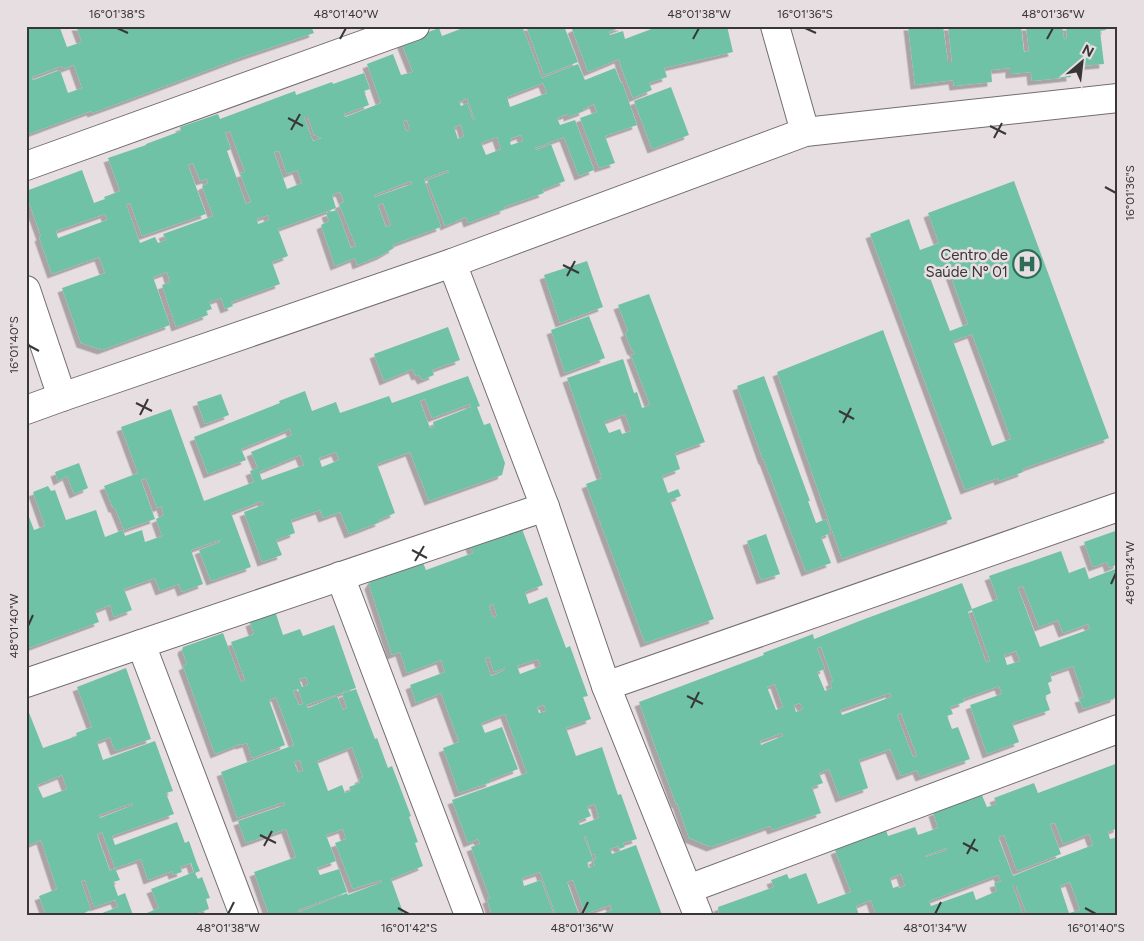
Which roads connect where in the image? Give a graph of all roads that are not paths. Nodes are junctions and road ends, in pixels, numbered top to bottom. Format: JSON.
{"nodes":[{"id":1,"x":415,"y":26,"type":"edge"},
{"id":2,"x":775,"y":26,"type":"edge"},
{"id":3,"x":1118,"y":98,"type":"edge"},
{"id":4,"x":805,"y":132,"type":"junction"},
{"id":5,"x":26,"y":166,"type":"edge"},
{"id":6,"x":452,"y":263,"type":"junction"},
{"id":7,"x":26,"y":290,"type":"edge"},
{"id":8,"x":62,"y":397,"type":"junction"},
{"id":9,"x":26,"y":410,"type":"edge"},
{"id":10,"x":545,"y":507,"type":"junction"},
{"id":11,"x":1118,"y":507,"type":"edge"},
{"id":12,"x":340,"y":576,"type":"junction"},
{"id":13,"x":141,"y":644,"type":"junction"},
{"id":14,"x":26,"y":683,"type":"edge"},
{"id":15,"x":606,"y":686,"type":"junction"},
{"id":16,"x":1118,"y":729,"type":"edge"},
{"id":17,"x":688,"y":889,"type":"junction"},
{"id":18,"x":244,"y":915,"type":"edge"},
{"id":19,"x":469,"y":915,"type":"edge"},
{"id":20,"x":698,"y":915,"type":"edge"}],
"edges":[{"from":1,"to":5,"type":"street"},
{"from":2,"to":4,"type":"street"},
{"from":3,"to":4,"type":"street"},
{"from":4,"to":6,"type":"street"},
{"from":6,"to":8,"type":"street"},
{"from":6,"to":10,"type":"street"},
{"from":7,"to":8,"type":"street"},
{"from":8,"to":9,"type":"street"},
{"from":10,"to":12,"type":"street"},
{"from":10,"to":15,"type":"street"},
{"from":11,"to":15,"type":"street"},
{"from":12,"to":13,"type":"street"},
{"from":12,"to":19,"type":"street"},
{"from":13,"to":14,"type":"street"},
{"from":13,"to":18,"type":"street"},
{"from":15,"to":17,"type":"street"},
{"from":16,"to":17,"type":"street"},
{"from":17,"to":20,"type":"street"}]}
